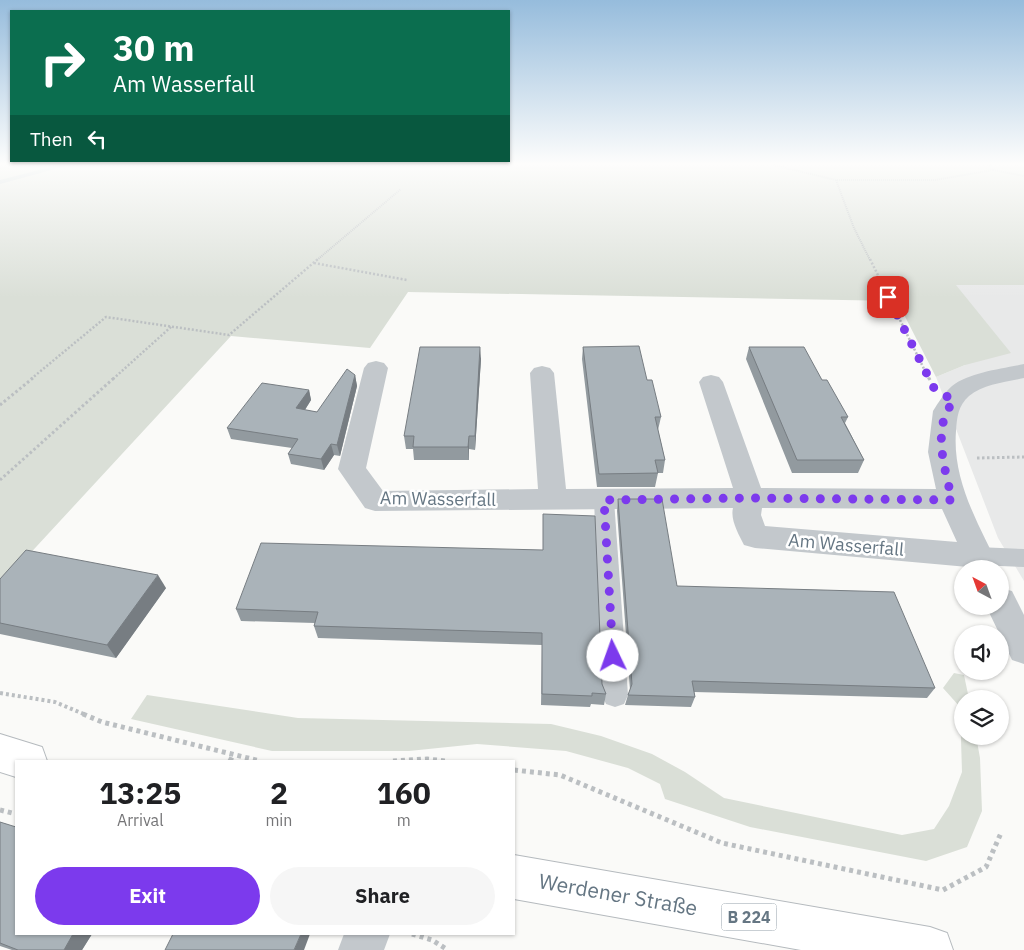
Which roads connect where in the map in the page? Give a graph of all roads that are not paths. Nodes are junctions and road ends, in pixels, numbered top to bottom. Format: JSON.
{"nodes":[{"id":1,"x":376,"y":368,"type":"dead end"},
{"id":2,"x":1024,"y":371,"type":"edge"},
{"id":3,"x":542,"y":373,"type":"dead end"},
{"id":4,"x":711,"y":382,"type":"dead end"},
{"id":5,"x":750,"y":498,"type":"junction"},
{"id":6,"x":553,"y":500,"type":"junction"},
{"id":7,"x":604,"y":500,"type":"junction"},
{"id":8,"x":952,"y":500,"type":"junction"},
{"id":9,"x":1024,"y":558,"type":"edge"},
{"id":10,"x":962,"y":560,"type":"edge"},
{"id":11,"x":979,"y":560,"type":"edge"},
{"id":12,"x":1002,"y":560,"type":"edge"},
{"id":13,"x":1007,"y":615,"type":"edge"},
{"id":14,"x":1024,"y":649,"type":"edge"},
{"id":15,"x":615,"y":695,"type":"dead end"},
{"id":16,"x":0,"y":753,"type":"edge"},
{"id":17,"x":24,"y":760,"type":"edge"},
{"id":18,"x":515,"y":877,"type":"edge"},
{"id":19,"x":367,"y":935,"type":"edge"},
{"id":20,"x":361,"y":950,"type":"edge"},
{"id":21,"x":930,"y":950,"type":"edge"}],
"edges":[{"from":1,"to":6,"type":"street","name":"Am Wasserfall"},
{"from":2,"to":8,"type":"street"},
{"from":3,"to":6,"type":"street"},
{"from":4,"to":5,"type":"street","name":"Am Wasserfall"},
{"from":5,"to":7,"type":"street","name":"Am Wasserfall"},
{"from":5,"to":8,"type":"street","name":"Am Wasserfall"},
{"from":5,"to":10,"type":"street","name":"Am Wasserfall"},
{"from":6,"to":7,"type":"street","name":"Am Wasserfall"},
{"from":7,"to":15,"type":"lane"},
{"from":8,"to":11,"type":"street"},
{"from":9,"to":12,"type":"lane"},
{"from":13,"to":14,"type":"street"},
{"from":16,"to":17,"type":"main road"},
{"from":18,"to":21,"type":"main road","name":"Werdener Straße","number":"B 224"},
{"from":19,"to":20,"type":"street"}]}
